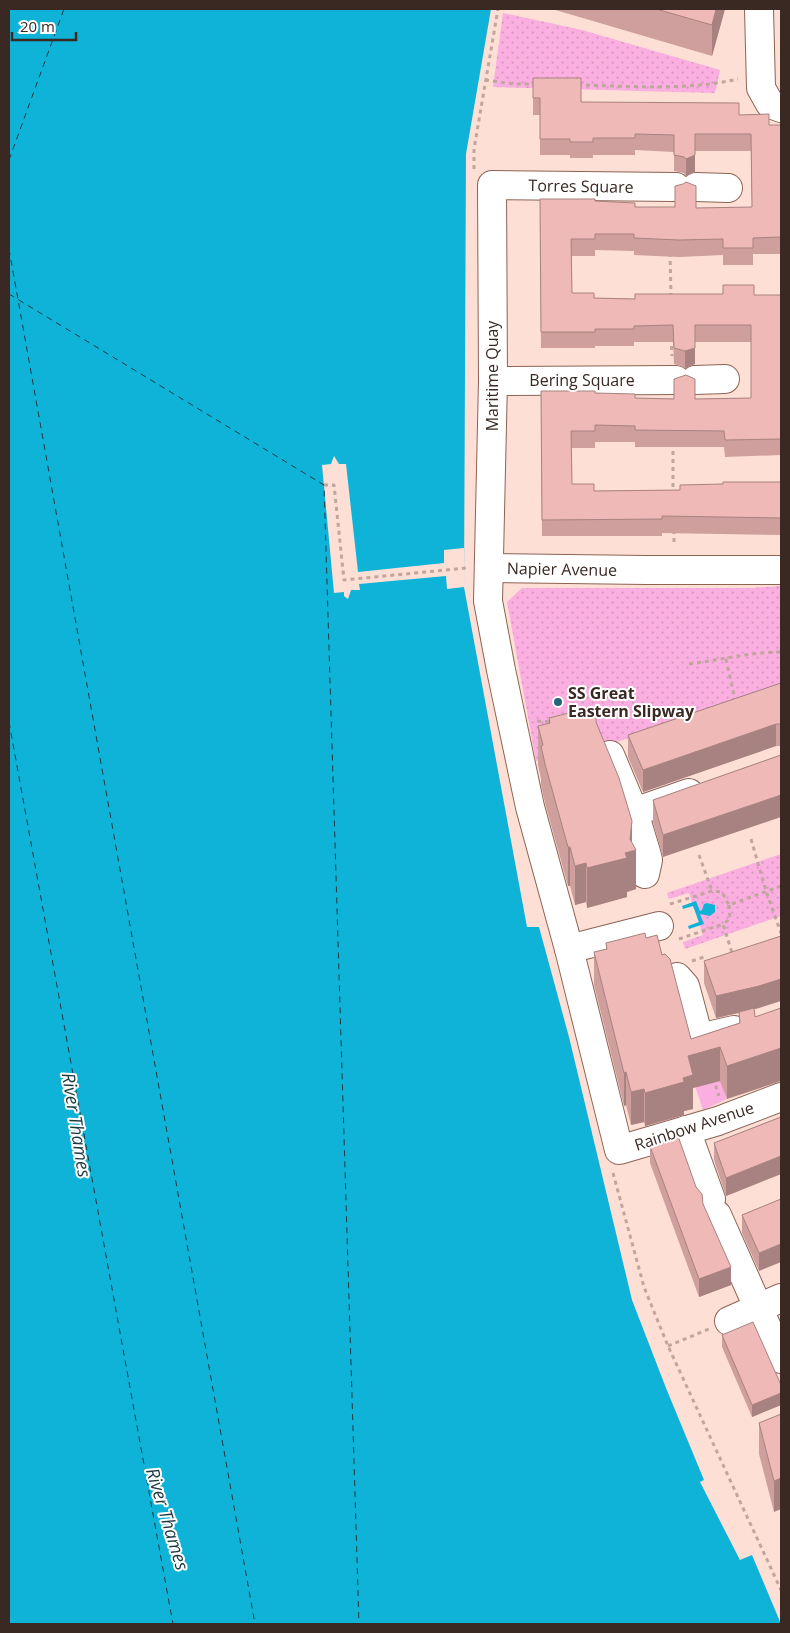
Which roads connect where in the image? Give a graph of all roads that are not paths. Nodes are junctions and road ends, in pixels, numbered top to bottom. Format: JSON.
{"nodes":[{"id":1,"x":759,"y":9,"type":"edge"},
{"id":2,"x":776,"y":106,"type":"edge"},
{"id":3,"x":492,"y":185,"type":"joint"},
{"id":4,"x":728,"y":188,"type":"dead end"},
{"id":5,"x":726,"y":379,"type":"dead end"},
{"id":6,"x":493,"y":381,"type":"junction"},
{"id":7,"x":489,"y":568,"type":"junction"},
{"id":8,"x":781,"y":570,"type":"edge"},
{"id":9,"x":610,"y":755,"type":"edge"},
{"id":10,"x":717,"y":784,"type":"edge"},
{"id":11,"x":634,"y":812,"type":"junction"},
{"id":12,"x":645,"y":874,"type":"dead end"},
{"id":13,"x":665,"y":925,"type":"road end"},
{"id":14,"x":569,"y":949,"type":"junction"},
{"id":15,"x":684,"y":969,"type":"road end"},
{"id":16,"x":756,"y":1025,"type":"edge"},
{"id":17,"x":781,"y":1097,"type":"edge"},
{"id":18,"x":686,"y":1130,"type":"junction"},
{"id":19,"x":616,"y":1138,"type":"joint"},
{"id":20,"x":770,"y":1304,"type":"edge"},
{"id":21,"x":730,"y":1321,"type":"road end"},
{"id":22,"x":781,"y":1359,"type":"edge"}],
"edges":[{"from":1,"to":2,"type":"street"},
{"from":3,"to":4,"type":"street","name":"Torres Square"},
{"from":3,"to":6,"type":"street","name":"Maritime Quay"},
{"from":5,"to":6,"type":"street","name":"Bering Square"},
{"from":6,"to":7,"type":"street","name":"Maritime Quay"},
{"from":7,"to":8,"type":"street","name":"Napier Avenue"},
{"from":7,"to":14,"type":"street","name":"Napier Avenue"},
{"from":9,"to":11,"type":"street"},
{"from":10,"to":11,"type":"street"},
{"from":11,"to":12,"type":"street"},
{"from":13,"to":14,"type":"street"},
{"from":14,"to":19,"type":"street","name":"Napier Avenue"},
{"from":15,"to":16,"type":"street"},
{"from":17,"to":18,"type":"street","name":"Rainbow Avenue"},
{"from":18,"to":19,"type":"street","name":"Rainbow Avenue"},
{"from":18,"to":20,"type":"street"},
{"from":20,"to":21,"type":"street"},
{"from":20,"to":22,"type":"street"}]}
